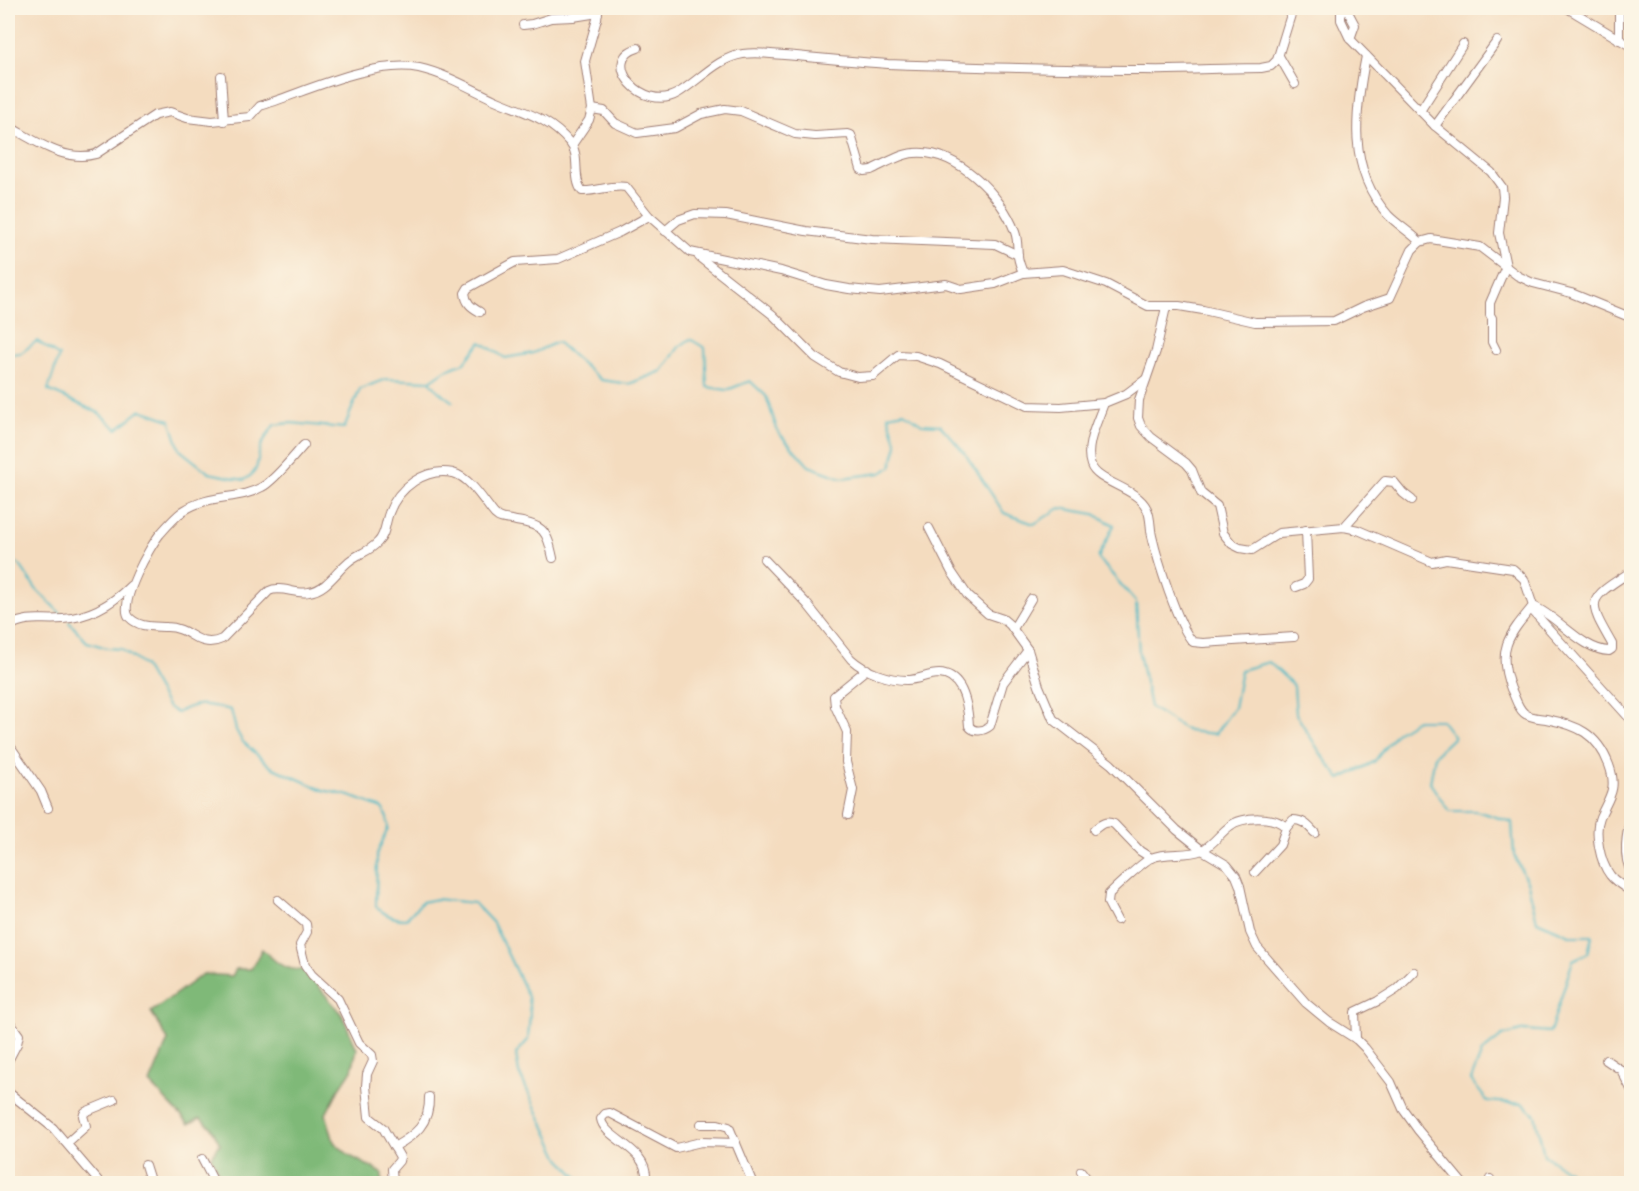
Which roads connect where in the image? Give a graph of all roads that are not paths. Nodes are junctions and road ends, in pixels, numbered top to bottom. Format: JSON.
{"nodes":[{"id":1,"x":1293,"y":8,"type":"edge"},
{"id":2,"x":1341,"y":8,"type":"edge"},
{"id":3,"x":1346,"y":8,"type":"edge"},
{"id":4,"x":1567,"y":8,"type":"edge"},
{"id":5,"x":1619,"y":8,"type":"edge"},
{"id":6,"x":598,"y":10,"type":"edge"},
{"id":7,"x":523,"y":25,"type":"dead end"},
{"id":8,"x":1350,"y":39,"type":"junction"},
{"id":9,"x":1619,"y":40,"type":"junction"},
{"id":10,"x":1497,"y":41,"type":"dead end"},
{"id":11,"x":1463,"y":44,"type":"dead end"},
{"id":12,"x":1632,"y":47,"type":"edge"},
{"id":13,"x":638,"y":48,"type":"dead end"},
{"id":14,"x":1279,"y":56,"type":"junction"},
{"id":15,"x":1366,"y":56,"type":"junction"},
{"id":16,"x":221,"y":76,"type":"dead end"},
{"id":17,"x":1295,"y":84,"type":"dead end"},
{"id":18,"x":592,"y":110,"type":"junction"},
{"id":19,"x":1420,"y":111,"type":"junction"},
{"id":20,"x":224,"y":121,"type":"junction"},
{"id":21,"x":8,"y":126,"type":"edge"},
{"id":22,"x":1435,"y":126,"type":"junction"},
{"id":23,"x":572,"y":145,"type":"junction"},
{"id":24,"x":649,"y":216,"type":"junction"},
{"id":25,"x":665,"y":231,"type":"junction"},
{"id":26,"x":1420,"y":242,"type":"junction"},
{"id":27,"x":698,"y":255,"type":"junction"},
{"id":28,"x":1018,"y":255,"type":"junction"},
{"id":29,"x":1506,"y":266,"type":"junction"},
{"id":30,"x":1023,"y":273,"type":"junction"},
{"id":31,"x":1166,"y":306,"type":"junction"},
{"id":32,"x":480,"y":312,"type":"dead end"},
{"id":33,"x":1632,"y":318,"type":"edge"},
{"id":34,"x":1496,"y":350,"type":"dead end"},
{"id":35,"x":1147,"y":378,"type":"junction"},
{"id":36,"x":1104,"y":403,"type":"junction"},
{"id":37,"x":304,"y":446,"type":"dead end"},
{"id":38,"x":1412,"y":500,"type":"dead end"},
{"id":39,"x":1344,"y":527,"type":"junction"},
{"id":40,"x":929,"y":528,"type":"dead end"},
{"id":41,"x":1306,"y":530,"type":"junction"},
{"id":42,"x":553,"y":558,"type":"dead end"},
{"id":43,"x":764,"y":559,"type":"dead end"},
{"id":44,"x":1632,"y":571,"type":"edge"},
{"id":45,"x":133,"y":583,"type":"junction"},
{"id":46,"x":1296,"y":587,"type":"dead end"},
{"id":47,"x":1031,"y":599,"type":"dead end"},
{"id":48,"x":1532,"y":608,"type":"junction"},
{"id":49,"x":8,"y":626,"type":"edge"},
{"id":50,"x":1014,"y":629,"type":"junction"},
{"id":51,"x":1294,"y":637,"type":"dead end"},
{"id":52,"x":1028,"y":650,"type":"junction"},
{"id":53,"x":867,"y":669,"type":"junction"},
{"id":54,"x":1632,"y":721,"type":"edge"},
{"id":55,"x":8,"y":743,"type":"edge"},
{"id":56,"x":48,"y":808,"type":"dead end"},
{"id":57,"x":848,"y":815,"type":"dead end"},
{"id":58,"x":1632,"y":816,"type":"edge"},
{"id":59,"x":1286,"y":828,"type":"junction"},
{"id":60,"x":1094,"y":830,"type":"dead end"},
{"id":61,"x":1314,"y":833,"type":"dead end"},
{"id":62,"x":1202,"y":850,"type":"junction"},
{"id":63,"x":1151,"y":858,"type":"junction"},
{"id":64,"x":1255,"y":872,"type":"dead end"},
{"id":65,"x":1632,"y":873,"type":"edge"},
{"id":66,"x":1632,"y":892,"type":"edge"},
{"id":67,"x":278,"y":900,"type":"dead end"},
{"id":68,"x":1117,"y":920,"type":"dead end"},
{"id":69,"x":1414,"y":972,"type":"dead end"},
{"id":70,"x":8,"y":1020,"type":"edge"},
{"id":71,"x":1356,"y":1039,"type":"junction"},
{"id":72,"x":1606,"y":1060,"type":"dead end"},
{"id":73,"x":8,"y":1061,"type":"edge"},
{"id":74,"x":1632,"y":1091,"type":"edge"},
{"id":75,"x":8,"y":1092,"type":"edge"},
{"id":76,"x":429,"y":1097,"type":"dead end"},
{"id":77,"x":114,"y":1100,"type":"dead end"},
{"id":78,"x":701,"y":1124,"type":"dead end"},
{"id":79,"x":67,"y":1143,"type":"junction"},
{"id":80,"x":736,"y":1143,"type":"junction"},
{"id":81,"x":394,"y":1147,"type":"junction"},
{"id":82,"x":202,"y":1159,"type":"dead end"},
{"id":83,"x":145,"y":1165,"type":"dead end"},
{"id":84,"x":1081,"y":1171,"type":"dead end"},
{"id":85,"x":100,"y":1184,"type":"edge"},
{"id":86,"x":153,"y":1184,"type":"edge"},
{"id":87,"x":215,"y":1184,"type":"edge"},
{"id":88,"x":393,"y":1184,"type":"edge"},
{"id":89,"x":642,"y":1184,"type":"edge"},
{"id":90,"x":753,"y":1184,"type":"edge"},
{"id":91,"x":1090,"y":1184,"type":"edge"},
{"id":92,"x":1463,"y":1184,"type":"edge"}],
"edges":[{"from":1,"to":14,"type":"street"},
{"from":2,"to":8,"type":"street"},
{"from":3,"to":8,"type":"street"},
{"from":4,"to":9,"type":"street"},
{"from":5,"to":9,"type":"street"},
{"from":6,"to":7,"type":"street"},
{"from":6,"to":18,"type":"street"},
{"from":8,"to":15,"type":"street"},
{"from":9,"to":12,"type":"street"},
{"from":10,"to":22,"type":"street"},
{"from":11,"to":19,"type":"street"},
{"from":13,"to":14,"type":"street"},
{"from":14,"to":17,"type":"street"},
{"from":15,"to":19,"type":"street"},
{"from":15,"to":26,"type":"street"},
{"from":16,"to":20,"type":"street"},
{"from":18,"to":23,"type":"street"},
{"from":18,"to":28,"type":"street"},
{"from":19,"to":22,"type":"street"},
{"from":20,"to":21,"type":"street"},
{"from":20,"to":23,"type":"street"},
{"from":22,"to":29,"type":"street"},
{"from":23,"to":24,"type":"street"},
{"from":24,"to":25,"type":"street"},
{"from":24,"to":32,"type":"street"},
{"from":25,"to":27,"type":"street"},
{"from":25,"to":28,"type":"street"},
{"from":26,"to":29,"type":"street"},
{"from":26,"to":31,"type":"street"},
{"from":27,"to":30,"type":"street"},
{"from":27,"to":36,"type":"street"},
{"from":28,"to":30,"type":"street"},
{"from":29,"to":33,"type":"street"},
{"from":29,"to":34,"type":"street"},
{"from":30,"to":31,"type":"street"},
{"from":31,"to":35,"type":"street"},
{"from":35,"to":36,"type":"street"},
{"from":35,"to":41,"type":"street"},
{"from":36,"to":51,"type":"street"},
{"from":37,"to":45,"type":"street"},
{"from":38,"to":39,"type":"street"},
{"from":39,"to":41,"type":"street"},
{"from":39,"to":48,"type":"street"},
{"from":40,"to":50,"type":"street"},
{"from":41,"to":46,"type":"street"},
{"from":42,"to":45,"type":"street"},
{"from":43,"to":53,"type":"street"},
{"from":44,"to":48,"type":"street"},
{"from":45,"to":49,"type":"street"},
{"from":47,"to":50,"type":"street"},
{"from":48,"to":54,"type":"street"},
{"from":48,"to":66,"type":"street"},
{"from":50,"to":52,"type":"street"},
{"from":52,"to":53,"type":"street"},
{"from":52,"to":62,"type":"street"},
{"from":53,"to":57,"type":"street"},
{"from":55,"to":56,"type":"street"},
{"from":58,"to":65,"type":"street"},
{"from":59,"to":61,"type":"street"},
{"from":59,"to":62,"type":"street"},
{"from":59,"to":64,"type":"street"},
{"from":60,"to":63,"type":"street"},
{"from":62,"to":63,"type":"street"},
{"from":62,"to":71,"type":"street"},
{"from":63,"to":68,"type":"street"},
{"from":67,"to":81,"type":"street"},
{"from":69,"to":71,"type":"street"},
{"from":70,"to":73,"type":"street"},
{"from":71,"to":92,"type":"street"},
{"from":72,"to":74,"type":"street"},
{"from":75,"to":79,"type":"street"},
{"from":76,"to":81,"type":"street"},
{"from":77,"to":79,"type":"street"},
{"from":78,"to":80,"type":"street"},
{"from":79,"to":85,"type":"street"},
{"from":80,"to":89,"type":"street"},
{"from":80,"to":90,"type":"street"},
{"from":81,"to":88,"type":"street"},
{"from":82,"to":87,"type":"street"},
{"from":83,"to":86,"type":"street"},
{"from":84,"to":91,"type":"street"}]}
